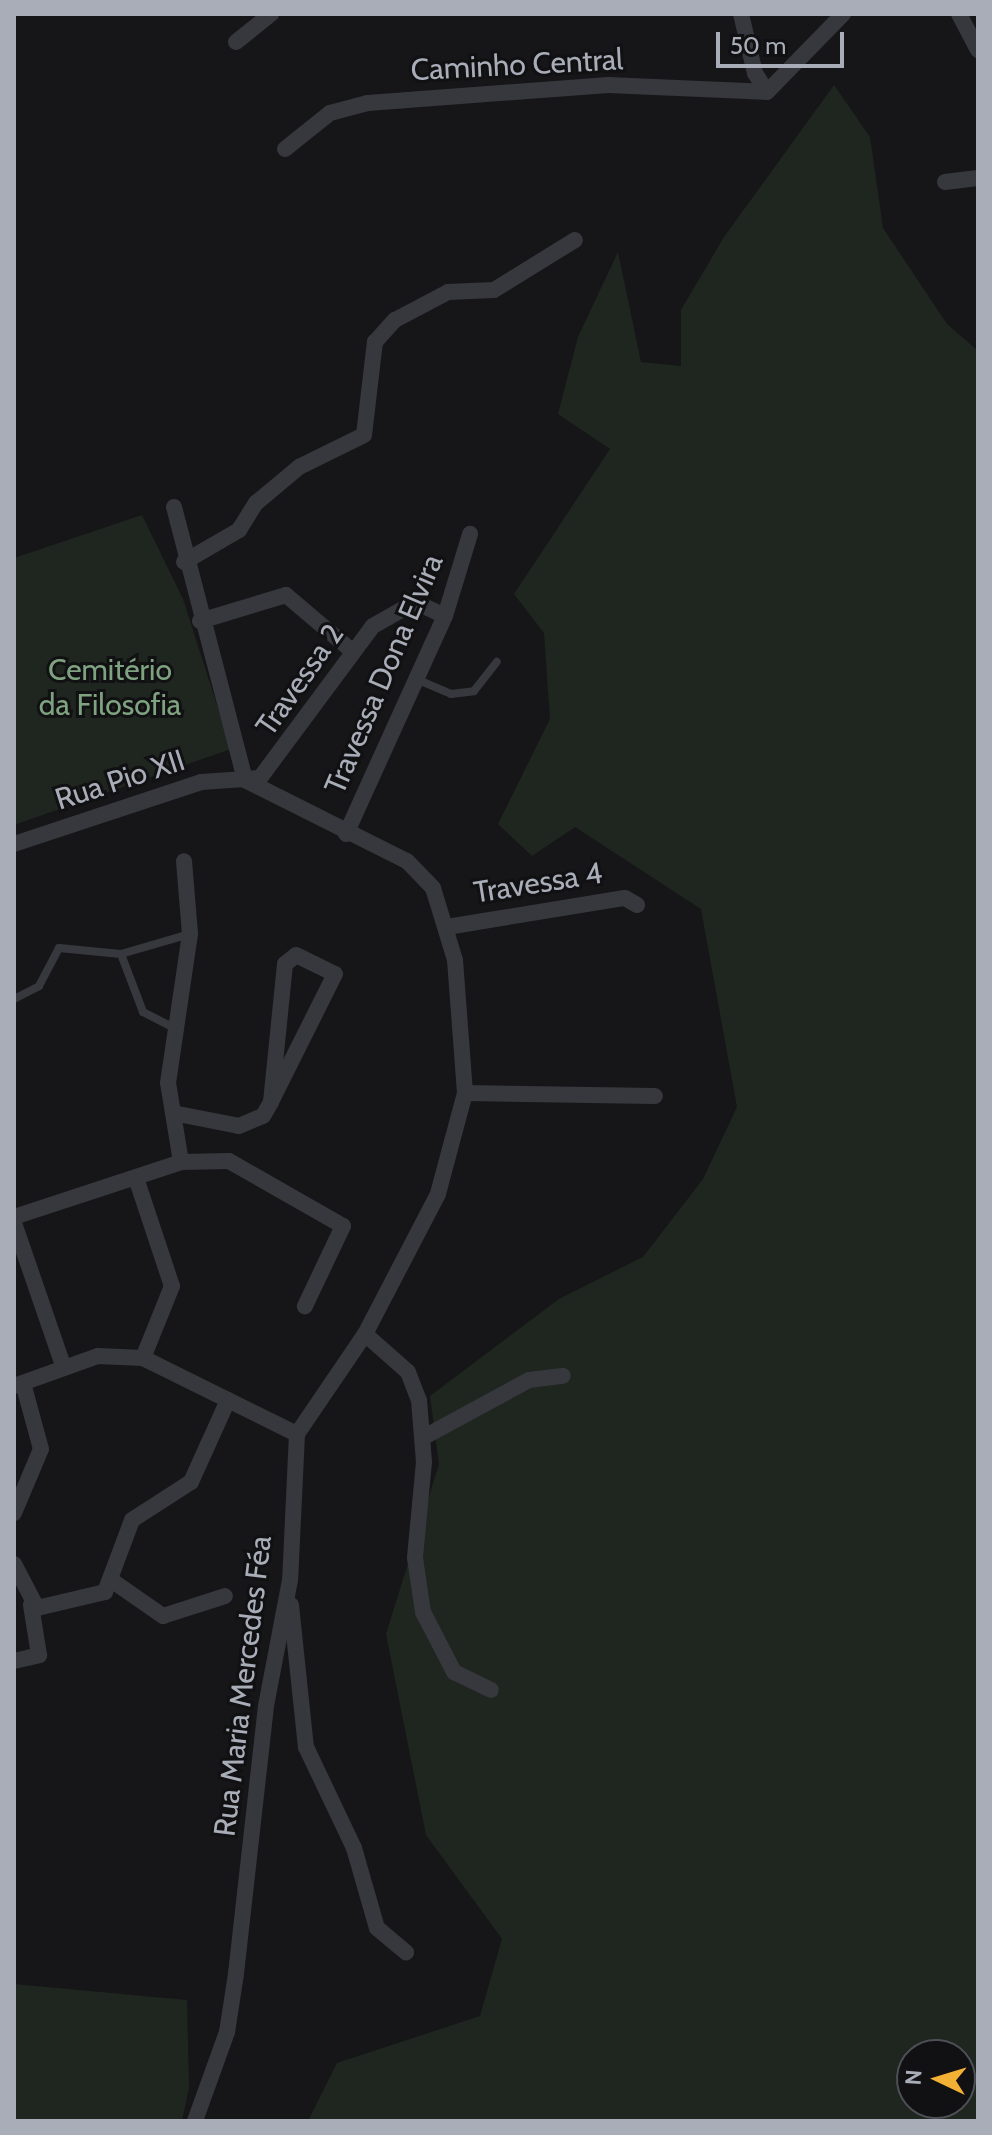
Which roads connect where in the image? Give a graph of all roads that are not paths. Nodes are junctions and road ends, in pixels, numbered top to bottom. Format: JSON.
{"nodes":[{"id":1,"x":271,"y":14,"type":"edge"},
{"id":2,"x":741,"y":14,"type":"edge"},
{"id":3,"x":843,"y":14,"type":"edge"},
{"id":4,"x":959,"y":14,"type":"edge"},
{"id":5,"x":236,"y":42,"type":"dead end"},
{"id":6,"x":978,"y":50,"type":"edge"},
{"id":7,"x":767,"y":92,"type":"junction"},
{"id":8,"x":285,"y":149,"type":"dead end"},
{"id":9,"x":978,"y":178,"type":"edge"},
{"id":10,"x":945,"y":182,"type":"dead end"},
{"id":11,"x":575,"y":240,"type":"dead end"},
{"id":12,"x":174,"y":507,"type":"dead end"},
{"id":13,"x":470,"y":534,"type":"dead end"},
{"id":14,"x":184,"y":562,"type":"junction"},
{"id":15,"x":445,"y":616,"type":"junction"},
{"id":16,"x":200,"y":621,"type":"junction"},
{"id":17,"x":352,"y":651,"type":"junction"},
{"id":18,"x":497,"y":662,"type":"dead end"},
{"id":19,"x":415,"y":679,"type":"junction"},
{"id":20,"x":245,"y":780,"type":"junction"},
{"id":21,"x":346,"y":834,"type":"junction"},
{"id":22,"x":14,"y":844,"type":"edge"},
{"id":23,"x":184,"y":861,"type":"dead end"},
{"id":24,"x":637,"y":905,"type":"dead end"},
{"id":25,"x":447,"y":927,"type":"junction"},
{"id":26,"x":190,"y":934,"type":"junction"},
{"id":27,"x":121,"y":954,"type":"junction"},
{"id":28,"x":14,"y":999,"type":"edge"},
{"id":29,"x":175,"y":1028,"type":"junction"},
{"id":30,"x":465,"y":1093,"type":"junction"},
{"id":31,"x":655,"y":1096,"type":"dead end"},
{"id":32,"x":271,"y":1102,"type":"junction"},
{"id":33,"x":173,"y":1113,"type":"junction"},
{"id":34,"x":181,"y":1162,"type":"junction"},
{"id":35,"x":136,"y":1178,"type":"junction"},
{"id":36,"x":14,"y":1217,"type":"edge"},
{"id":37,"x":14,"y":1223,"type":"edge"},
{"id":38,"x":305,"y":1306,"type":"dead end"},
{"id":39,"x":365,"y":1334,"type":"junction"},
{"id":40,"x":143,"y":1358,"type":"junction"},
{"id":41,"x":64,"y":1368,"type":"junction"},
{"id":42,"x":563,"y":1376,"type":"dead end"},
{"id":43,"x":18,"y":1385,"type":"edge"},
{"id":44,"x":228,"y":1400,"type":"junction"},
{"id":45,"x":297,"y":1434,"type":"junction"},
{"id":46,"x":424,"y":1437,"type":"junction"},
{"id":47,"x":14,"y":1513,"type":"edge"},
{"id":48,"x":14,"y":1564,"type":"edge"},
{"id":49,"x":290,"y":1580,"type":"junction"},
{"id":50,"x":114,"y":1582,"type":"junction"},
{"id":51,"x":225,"y":1596,"type":"dead end"},
{"id":52,"x":31,"y":1605,"type":"junction"},
{"id":53,"x":14,"y":1661,"type":"edge"},
{"id":54,"x":491,"y":1690,"type":"dead end"},
{"id":55,"x":406,"y":1952,"type":"dead end"},
{"id":56,"x":195,"y":2121,"type":"edge"}],
"edges":[{"from":1,"to":5,"type":"street"},
{"from":2,"to":7,"type":"street"},
{"from":3,"to":7,"type":"street"},
{"from":4,"to":6,"type":"street"},
{"from":7,"to":8,"type":"street","name":"Caminho Central"},
{"from":9,"to":10,"type":"street"},
{"from":11,"to":14,"type":"street"},
{"from":12,"to":14,"type":"street"},
{"from":13,"to":15,"type":"street","name":"Travessa Dona Elvira"},
{"from":14,"to":16,"type":"street"},
{"from":15,"to":17,"type":"street","name":"Travessa 2"},
{"from":15,"to":19,"type":"street","name":"Travessa Dona Elvira"},
{"from":16,"to":17,"type":"street"},
{"from":16,"to":20,"type":"street"},
{"from":17,"to":20,"type":"street","name":"Travessa 2"},
{"from":18,"to":19,"type":"lane"},
{"from":19,"to":21,"type":"street","name":"Travessa Dona Elvira"},
{"from":20,"to":21,"type":"street"},
{"from":20,"to":22,"type":"street","name":"Rua Pio XII"},
{"from":21,"to":25,"type":"street"},
{"from":23,"to":26,"type":"street"},
{"from":24,"to":25,"type":"street","name":"Travessa 4"},
{"from":25,"to":30,"type":"street"},
{"from":26,"to":27,"type":"lane"},
{"from":26,"to":29,"type":"street"},
{"from":27,"to":28,"type":"lane"},
{"from":27,"to":29,"type":"lane"},
{"from":29,"to":33,"type":"street"},
{"from":30,"to":31,"type":"street"},
{"from":30,"to":39,"type":"street"},
{"from":32,"to":32,"type":"street"},
{"from":32,"to":33,"type":"street"},
{"from":33,"to":34,"type":"street"},
{"from":34,"to":35,"type":"street"},
{"from":34,"to":38,"type":"street"},
{"from":35,"to":36,"type":"street"},
{"from":35,"to":40,"type":"street"},
{"from":37,"to":41,"type":"street"},
{"from":39,"to":45,"type":"street"},
{"from":39,"to":46,"type":"street"},
{"from":40,"to":41,"type":"street"},
{"from":40,"to":44,"type":"street"},
{"from":41,"to":43,"type":"street"},
{"from":42,"to":46,"type":"street"},
{"from":43,"to":47,"type":"street"},
{"from":44,"to":45,"type":"street"},
{"from":44,"to":50,"type":"street"},
{"from":45,"to":49,"type":"street","name":"Rua Maria Mercedes Féa"},
{"from":46,"to":54,"type":"street"},
{"from":48,"to":52,"type":"street"},
{"from":49,"to":55,"type":"street"},
{"from":49,"to":56,"type":"street","name":"Rua Maria Mercedes Féa"},
{"from":50,"to":51,"type":"street"},
{"from":50,"to":52,"type":"street"},
{"from":52,"to":53,"type":"street"}]}
